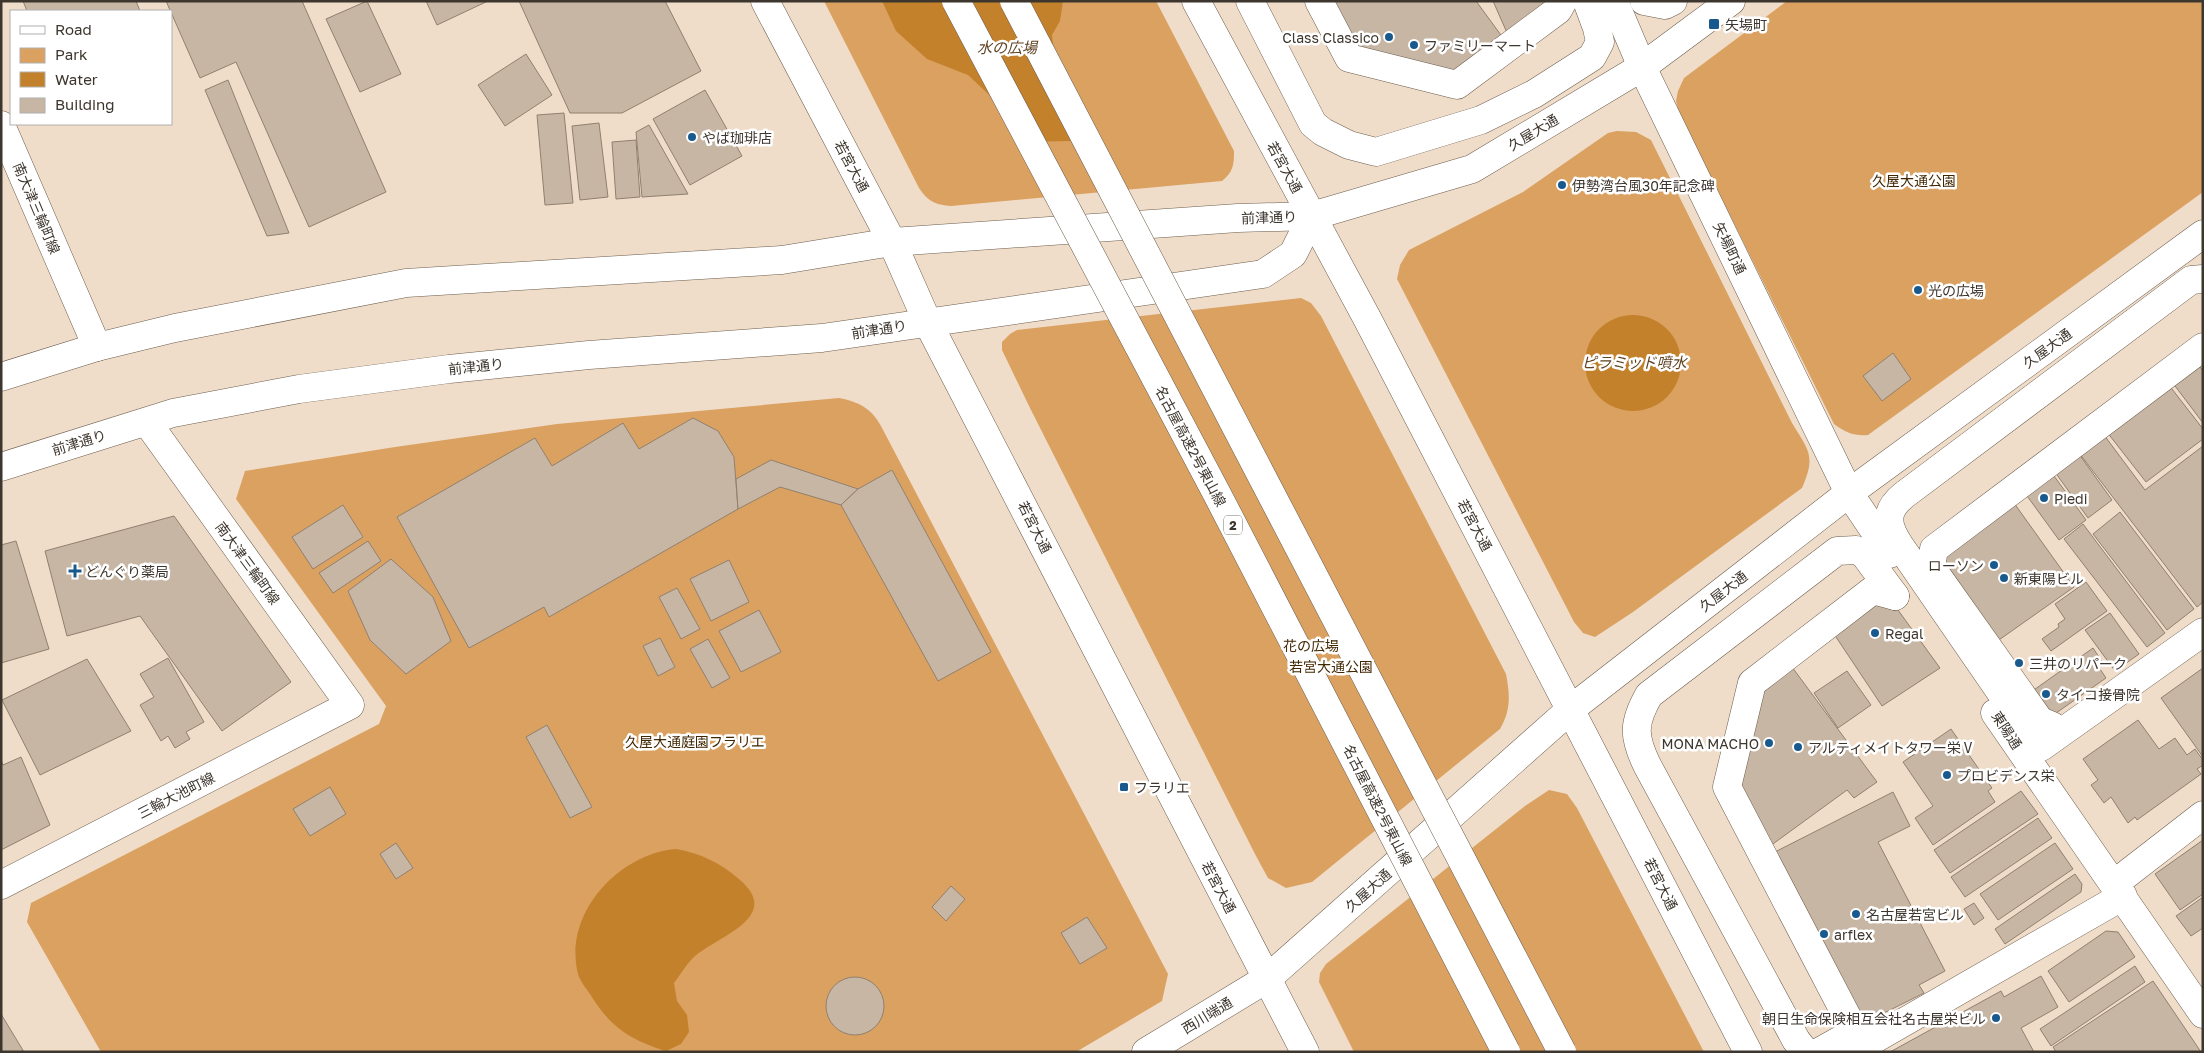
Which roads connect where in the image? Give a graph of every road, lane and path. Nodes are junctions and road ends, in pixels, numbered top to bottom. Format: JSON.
{"nodes":[{"id":1,"x":765,"y":1,"type":"edge"},
{"id":2,"x":956,"y":1,"type":"edge"},
{"id":3,"x":1014,"y":1,"type":"edge"},
{"id":4,"x":1196,"y":1,"type":"edge"},
{"id":5,"x":1250,"y":1,"type":"edge"},
{"id":6,"x":1319,"y":1,"type":"edge"},
{"id":7,"x":1563,"y":1,"type":"edge"},
{"id":8,"x":1587,"y":1,"type":"edge"},
{"id":9,"x":1614,"y":1,"type":"edge"},
{"id":10,"x":1644,"y":1,"type":"edge"},
{"id":11,"x":1673,"y":1,"type":"edge"},
{"id":12,"x":1731,"y":1,"type":"edge"},
{"id":13,"x":1642,"y":67,"type":"junction"},
{"id":14,"x":1,"y":125,"type":"edge"},
{"id":15,"x":1312,"y":216,"type":"junction"},
{"id":16,"x":2203,"y":234,"type":"edge"},
{"id":17,"x":892,"y":242,"type":"junction"},
{"id":18,"x":2203,"y":279,"type":"edge"},
{"id":19,"x":927,"y":321,"type":"junction"},
{"id":20,"x":97,"y":347,"type":"junction"},
{"id":21,"x":2203,"y":347,"type":"edge"},
{"id":22,"x":1,"y":378,"type":"edge"},
{"id":23,"x":147,"y":422,"type":"junction"},
{"id":24,"x":1,"y":467,"type":"edge"},
{"id":25,"x":1849,"y":493,"type":"junction"},
{"id":26,"x":2203,"y":632,"type":"edge"},
{"id":27,"x":350,"y":705,"type":"joint"},
{"id":28,"x":1571,"y":709,"type":"junction"},
{"id":29,"x":2026,"y":758,"type":"junction"},
{"id":30,"x":2203,"y":815,"type":"edge"},
{"id":31,"x":1,"y":885,"type":"edge"},
{"id":32,"x":2118,"y":890,"type":"junction"},
{"id":33,"x":1268,"y":978,"type":"junction"},
{"id":34,"x":2203,"y":1014,"type":"edge"},
{"id":35,"x":1146,"y":1052,"type":"edge"},
{"id":36,"x":1305,"y":1052,"type":"edge"},
{"id":37,"x":1506,"y":1052,"type":"edge"},
{"id":38,"x":1562,"y":1052,"type":"edge"},
{"id":39,"x":1748,"y":1052,"type":"edge"},
{"id":40,"x":1808,"y":1052,"type":"edge"},
{"id":41,"x":1819,"y":1052,"type":"edge"},
{"id":42,"x":1852,"y":1052,"type":"edge"}],
"edges":[{"from":1,"to":17,"type":"main road","name":"若宮大通"},
{"from":2,"to":37,"type":"main road","name":"名古屋高速2号東山線","number":"2","bridge":true},
{"from":3,"to":38,"type":"main road","bridge":true},
{"from":4,"to":15,"type":"main road","name":"若宮大通"},
{"from":5,"to":8,"type":"main road"},
{"from":6,"to":7,"type":"main road"},
{"from":9,"to":13,"type":"main road","name":"矢場町通"},
{"from":10,"to":11,"type":"main road"},
{"from":12,"to":13,"type":"main road","name":"久屋大通"},
{"from":13,"to":15,"type":"main road","name":"久屋大通"},
{"from":13,"to":25,"type":"main road","name":"矢場町通"},
{"from":14,"to":20,"type":"main road","name":"南大津三輪町線"},
{"from":15,"to":17,"type":"main road","name":"前津通り"},
{"from":15,"to":19,"type":"main road","name":"前津通り"},
{"from":15,"to":28,"type":"main road","name":"若宮大通"},
{"from":16,"to":25,"type":"main road","name":"久屋大通"},
{"from":17,"to":19,"type":"main road","name":"若宮大通"},
{"from":17,"to":20,"type":"main road","name":"前津通り"},
{"from":18,"to":21,"type":"main road"},
{"from":19,"to":23,"type":"main road","name":"前津通り"},
{"from":19,"to":33,"type":"main road","name":"若宮大通"},
{"from":20,"to":22,"type":"main road","name":"前津通り"},
{"from":23,"to":24,"type":"main road","name":"前津通り"},
{"from":23,"to":27,"type":"main road","name":"南大津三輪町線"},
{"from":25,"to":28,"type":"main road","name":"久屋大通"},
{"from":25,"to":29,"type":"main road","name":"東陽通"},
{"from":26,"to":29,"type":"main road"},
{"from":27,"to":31,"type":"main road","name":"三輪大池町線"},
{"from":28,"to":33,"type":"main road","name":"久屋大通"},
{"from":28,"to":39,"type":"main road","name":"若宮大通"},
{"from":29,"to":32,"type":"main road","name":"東陽通"},
{"from":30,"to":32,"type":"main road"},
{"from":32,"to":34,"type":"main road","name":"東陽通"},
{"from":32,"to":42,"type":"main road"},
{"from":33,"to":35,"type":"main road","name":"西川端通"},
{"from":33,"to":36,"type":"main road","name":"若宮大通"},
{"from":40,"to":41,"type":"main road"}]}
